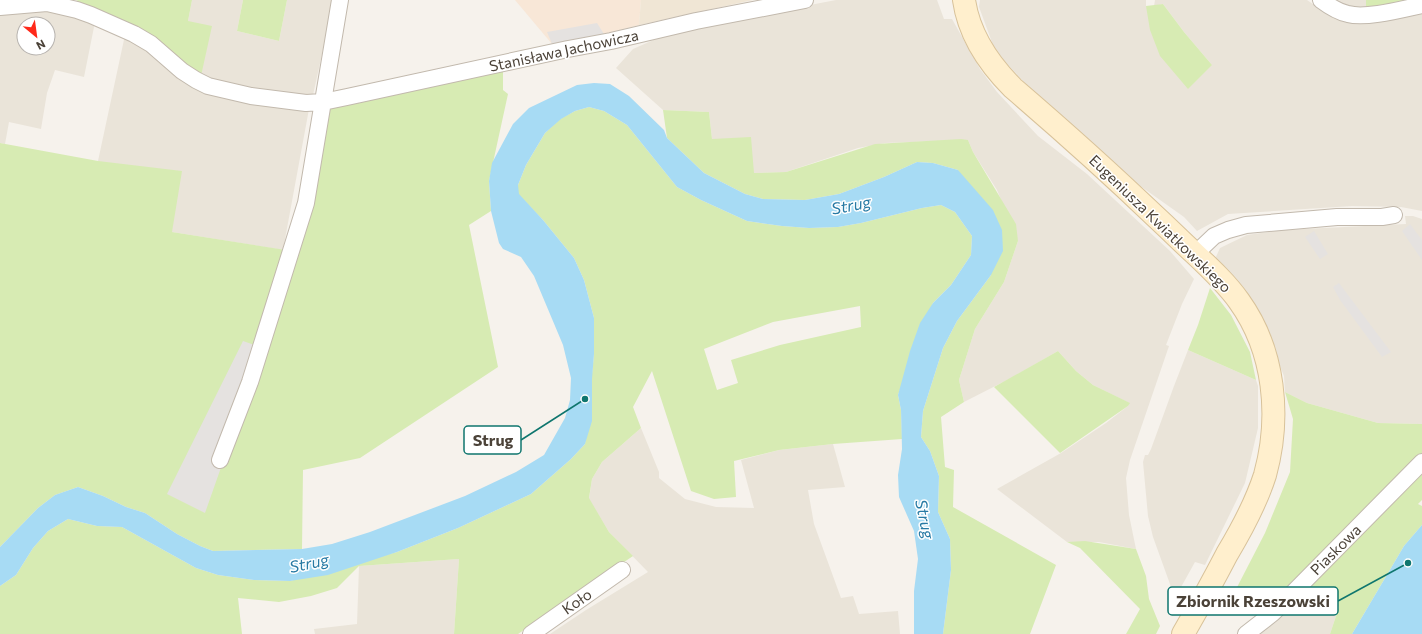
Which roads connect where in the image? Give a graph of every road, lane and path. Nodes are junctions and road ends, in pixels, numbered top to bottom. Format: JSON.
{"nodes":[{"id":1,"x":340,"y":0,"type":"edge"},
{"id":2,"x":805,"y":0,"type":"edge"},
{"id":3,"x":964,"y":0,"type":"edge"},
{"id":4,"x":1321,"y":0,"type":"edge"},
{"id":5,"x":1422,"y":5,"type":"edge"},
{"id":6,"x":0,"y":7,"type":"edge"},
{"id":7,"x":323,"y":102,"type":"junction"},
{"id":8,"x":1394,"y":215,"type":"dead end"},
{"id":9,"x":1195,"y":254,"type":"junction"},
{"id":10,"x":220,"y":460,"type":"dead end"},
{"id":11,"x":1422,"y":462,"type":"edge"},
{"id":12,"x":622,"y":570,"type":"dead end"},
{"id":13,"x":531,"y":634,"type":"edge"},
{"id":14,"x":1183,"y":634,"type":"edge"},
{"id":15,"x":1246,"y":634,"type":"edge"}],
"edges":[{"from":1,"to":7,"type":"street"},
{"from":2,"to":7,"type":"street","name":"Stanisława Jachowicza"},
{"from":3,"to":9,"type":"street","name":"Eugeniusza Kwiatkowskiego"},
{"from":4,"to":5,"type":"street"},
{"from":6,"to":7,"type":"street","name":"Stanisława Jachowicza"},
{"from":7,"to":10,"type":"street"},
{"from":8,"to":9,"type":"street"},
{"from":9,"to":14,"type":"street","name":"Eugeniusza Kwiatkowskiego"},
{"from":11,"to":15,"type":"street","name":"Piaskowa"},
{"from":12,"to":13,"type":"street","name":"Koło"}]}
